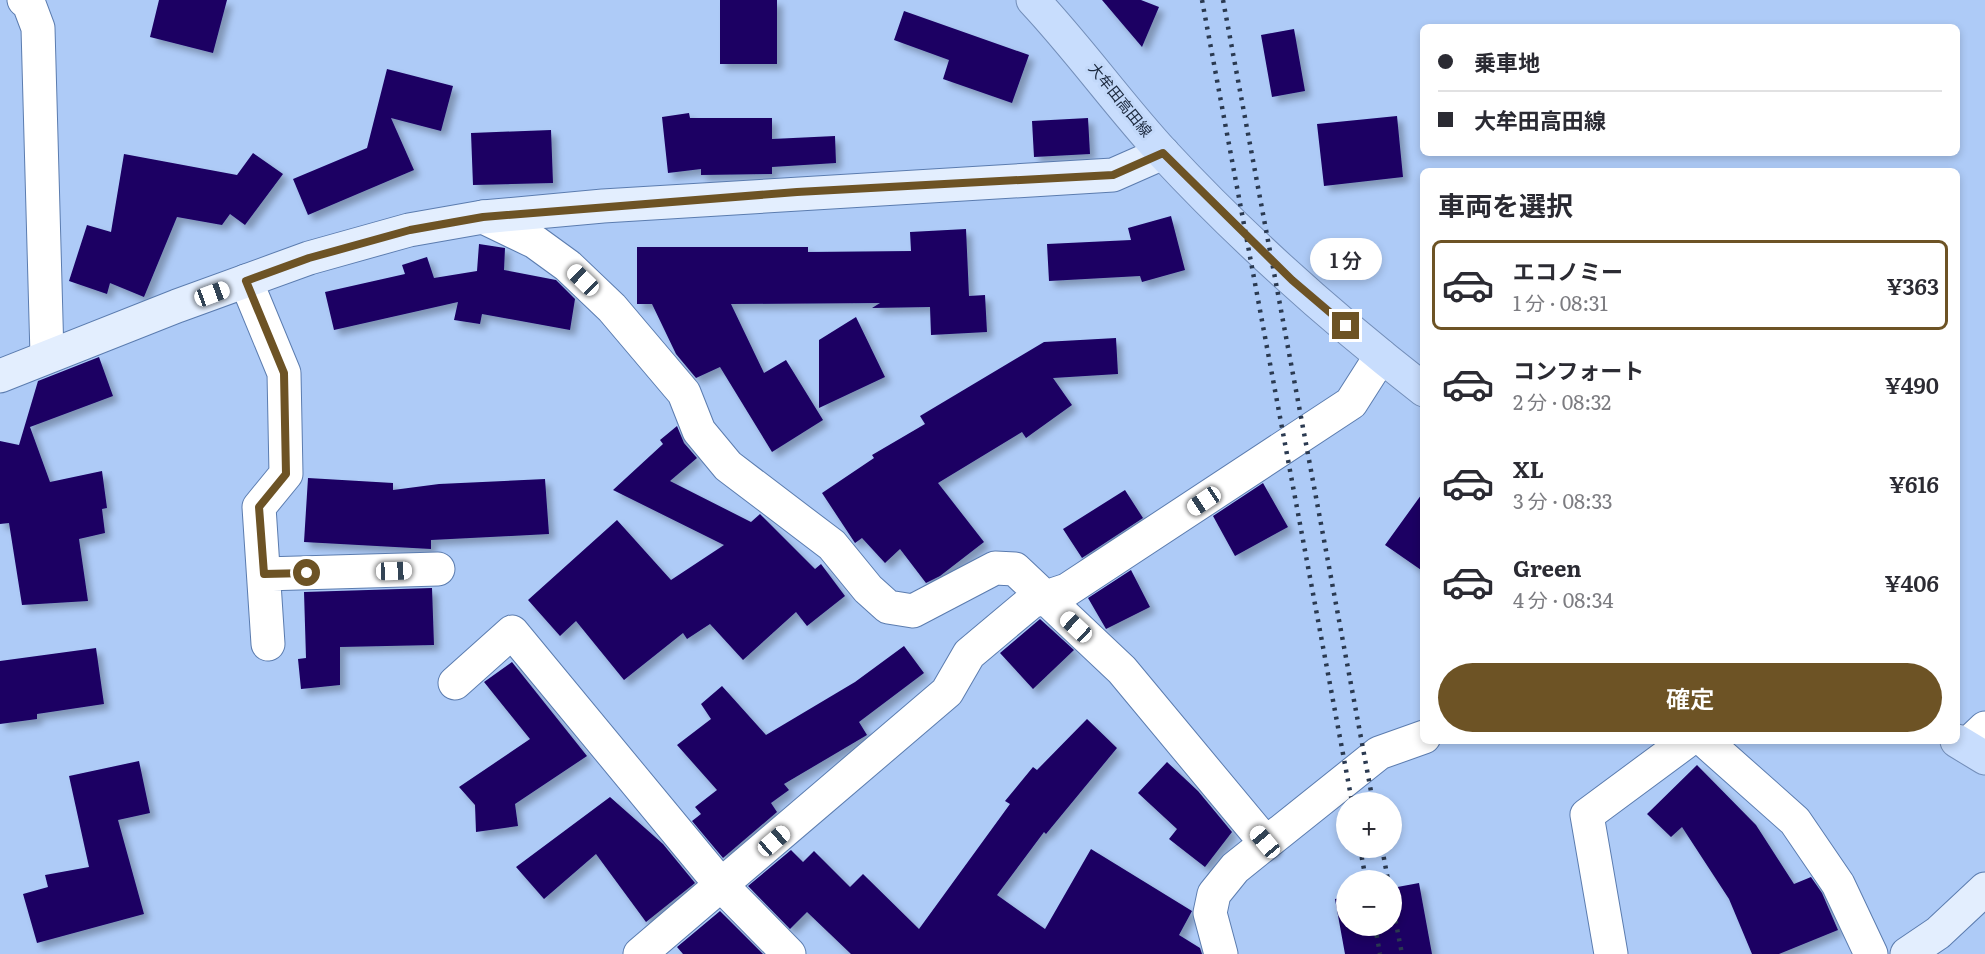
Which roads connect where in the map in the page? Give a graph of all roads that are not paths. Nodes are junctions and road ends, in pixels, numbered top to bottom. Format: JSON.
{"nodes":[{"id":1,"x":24,"y":0,"type":"edge"},
{"id":2,"x":1034,"y":0,"type":"edge"},
{"id":3,"x":1163,"y":153,"type":"junction"},
{"id":4,"x":483,"y":217,"type":"junction"},
{"id":5,"x":246,"y":281,"type":"junction"},
{"id":6,"x":47,"y":356,"type":"junction"},
{"id":7,"x":1381,"y":356,"type":"junction"},
{"id":8,"x":0,"y":376,"type":"edge"},
{"id":9,"x":1420,"y":387,"type":"edge"},
{"id":10,"x":438,"y":569,"type":"dead end"},
{"id":11,"x":264,"y":574,"type":"junction"},
{"id":12,"x":1045,"y":598,"type":"junction"},
{"id":13,"x":268,"y":644,"type":"dead end"},
{"id":14,"x":455,"y":683,"type":"dead end"},
{"id":15,"x":1420,"y":738,"type":"edge"},
{"id":16,"x":1683,"y":744,"type":"edge"},
{"id":17,"x":1708,"y":744,"type":"edge"},
{"id":18,"x":1265,"y":842,"type":"junction"},
{"id":19,"x":722,"y":886,"type":"junction"},
{"id":20,"x":1985,"y":889,"type":"edge"},
{"id":21,"x":640,"y":954,"type":"edge"},
{"id":22,"x":789,"y":954,"type":"edge"},
{"id":23,"x":1221,"y":954,"type":"edge"},
{"id":24,"x":1611,"y":954,"type":"edge"},
{"id":25,"x":1871,"y":954,"type":"edge"},
{"id":26,"x":1907,"y":954,"type":"edge"}],
"edges":[{"from":1,"to":6,"type":"street"},
{"from":2,"to":3,"type":"main road","name":"大牟田高田線"},
{"from":3,"to":4,"type":"street"},
{"from":3,"to":7,"type":"main road","name":"大牟田高田線"},
{"from":4,"to":5,"type":"street"},
{"from":4,"to":12,"type":"street"},
{"from":5,"to":6,"type":"street"},
{"from":5,"to":11,"type":"street"},
{"from":6,"to":8,"type":"street"},
{"from":7,"to":9,"type":"main road","name":"大牟田高田線"},
{"from":7,"to":12,"type":"street"},
{"from":10,"to":11,"type":"street"},
{"from":11,"to":13,"type":"street"},
{"from":12,"to":18,"type":"street"},
{"from":12,"to":19,"type":"street"},
{"from":14,"to":19,"type":"street"},
{"from":15,"to":18,"type":"street"},
{"from":16,"to":24,"type":"street"},
{"from":17,"to":25,"type":"street"},
{"from":18,"to":23,"type":"street"},
{"from":19,"to":21,"type":"street"},
{"from":19,"to":22,"type":"street"},
{"from":20,"to":26,"type":"street"}]}
